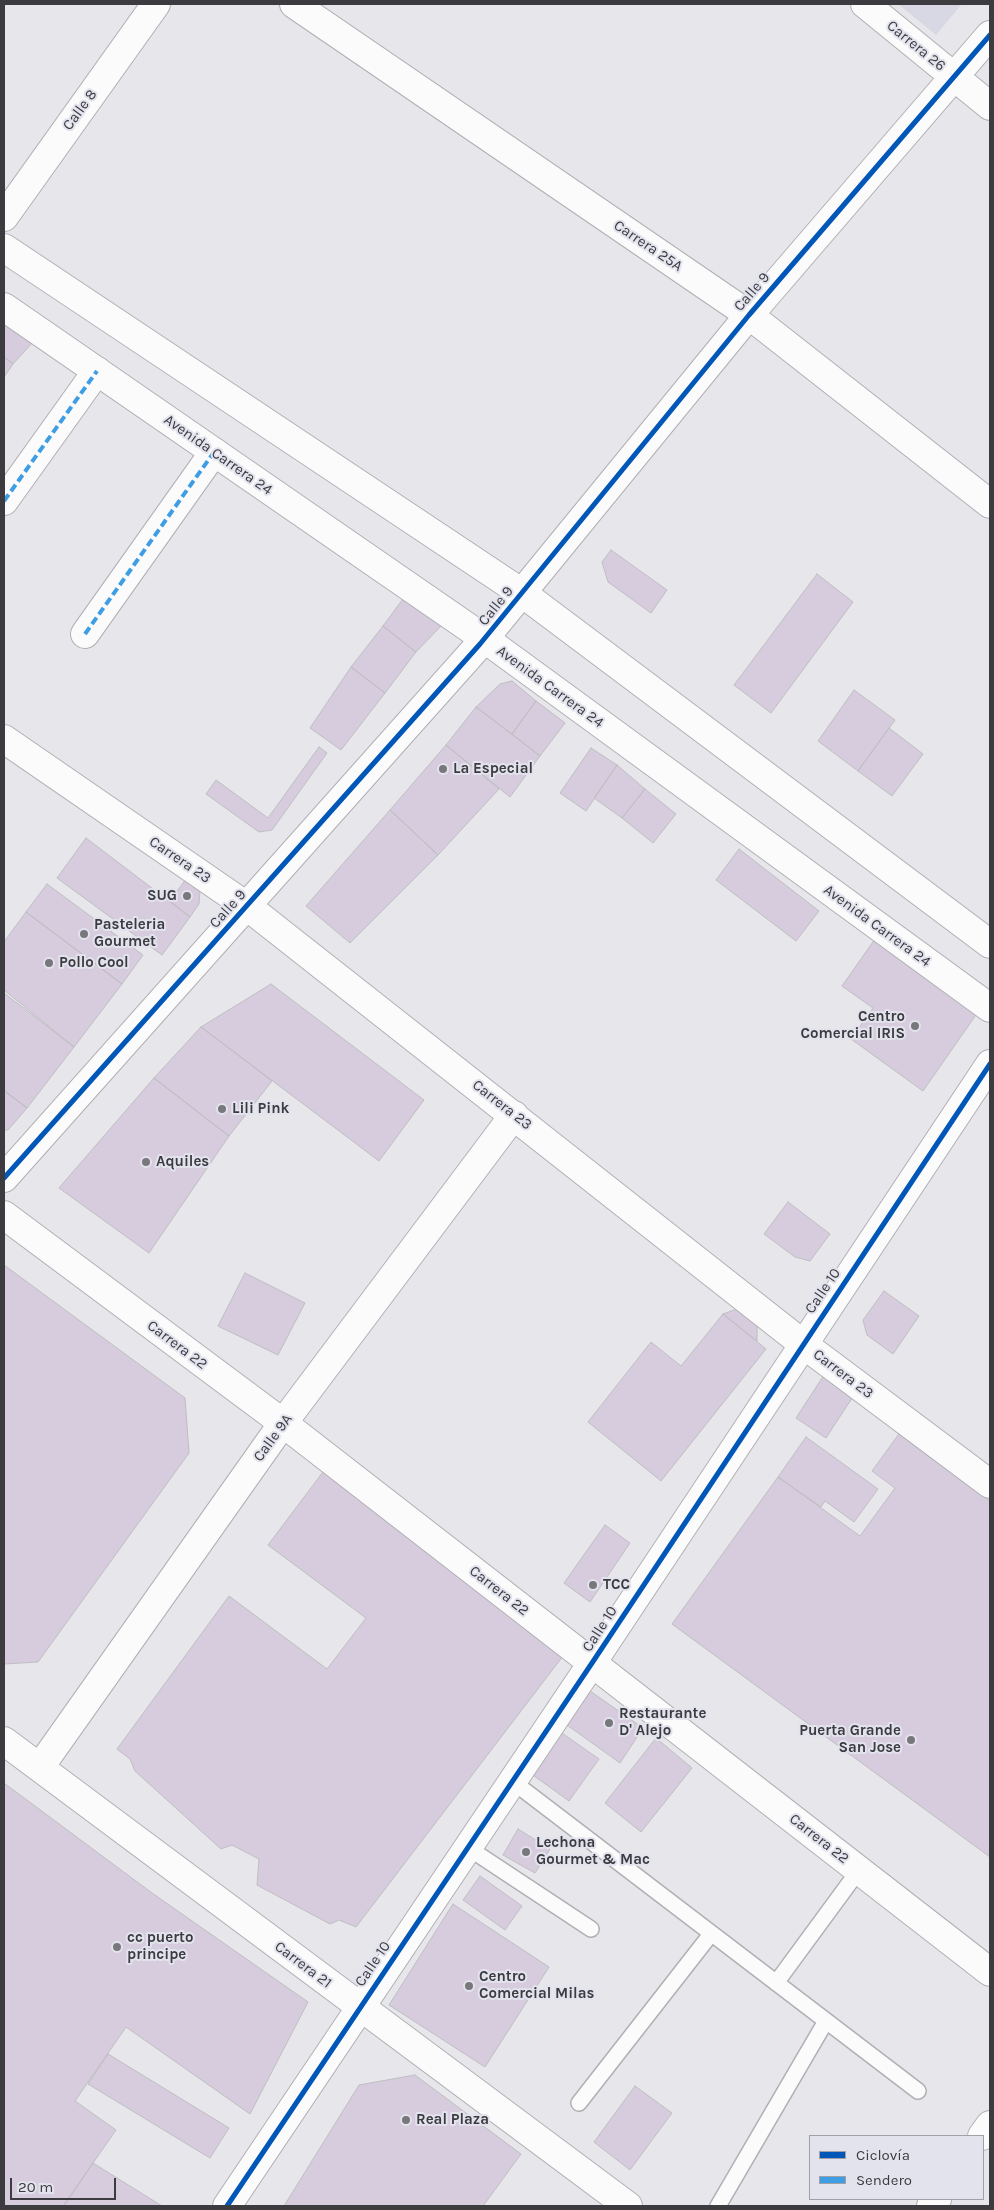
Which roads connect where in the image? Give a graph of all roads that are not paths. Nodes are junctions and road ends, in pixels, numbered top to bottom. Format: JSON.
{"nodes":[{"id":1,"x":156,"y":4,"type":"edge"},
{"id":2,"x":294,"y":4,"type":"edge"},
{"id":3,"x":865,"y":4,"type":"edge"},
{"id":4,"x":990,"y":35,"type":"edge"},
{"id":5,"x":954,"y":77,"type":"junction"},
{"id":6,"x":990,"y":106,"type":"edge"},
{"id":7,"x":4,"y":217,"type":"edge"},
{"id":8,"x":4,"y":248,"type":"edge"},
{"id":9,"x":4,"y":307,"type":"edge"},
{"id":10,"x":749,"y":315,"type":"junction"},
{"id":11,"x":97,"y":371,"type":"junction"},
{"id":12,"x":214,"y":452,"type":"junction"},
{"id":13,"x":4,"y":501,"type":"edge"},
{"id":14,"x":990,"y":504,"type":"edge"},
{"id":15,"x":522,"y":593,"type":"junction"},
{"id":16,"x":85,"y":634,"type":"dead end"},
{"id":17,"x":484,"y":639,"type":"junction"},
{"id":18,"x":4,"y":739,"type":"edge"},
{"id":19,"x":248,"y":907,"type":"junction"},
{"id":20,"x":990,"y":944,"type":"edge"},
{"id":21,"x":990,"y":1008,"type":"edge"},
{"id":22,"x":990,"y":1064,"type":"edge"},
{"id":23,"x":514,"y":1114,"type":"junction"},
{"id":24,"x":4,"y":1178,"type":"edge"},
{"id":25,"x":4,"y":1215,"type":"edge"},
{"id":26,"x":803,"y":1344,"type":"junction"},
{"id":27,"x":283,"y":1423,"type":"junction"},
{"id":28,"x":990,"y":1484,"type":"edge"},
{"id":29,"x":592,"y":1663,"type":"junction"},
{"id":30,"x":4,"y":1741,"type":"edge"},
{"id":31,"x":40,"y":1767,"type":"junction"},
{"id":32,"x":512,"y":1781,"type":"junction"},
{"id":33,"x":468,"y":1847,"type":"junction"},
{"id":34,"x":859,"y":1870,"type":"junction"},
{"id":35,"x":591,"y":1929,"type":"dead end"},
{"id":36,"x":711,"y":1934,"type":"junction"},
{"id":37,"x":990,"y":1972,"type":"edge"},
{"id":38,"x":776,"y":1983,"type":"junction"},
{"id":39,"x":359,"y":2007,"type":"junction"},
{"id":40,"x":826,"y":2021,"type":"junction"},
{"id":41,"x":918,"y":2091,"type":"dead end"},
{"id":42,"x":578,"y":2103,"type":"dead end"},
{"id":43,"x":227,"y":2206,"type":"edge"},
{"id":44,"x":628,"y":2206,"type":"edge"},
{"id":45,"x":718,"y":2206,"type":"edge"}],
"edges":[{"from":1,"to":7,"type":"street","name":"Calle 8"},
{"from":2,"to":10,"type":"street","name":"Carrera 25A"},
{"from":3,"to":5,"type":"street","name":"Carrera 26"},
{"from":4,"to":5,"type":"street","name":"Calle 9"},
{"from":5,"to":6,"type":"street","name":"Carrera 26"},
{"from":5,"to":10,"type":"street","name":"Calle 9"},
{"from":8,"to":15,"type":"street"},
{"from":9,"to":11,"type":"street","name":"Avenida Carrera 24"},
{"from":10,"to":14,"type":"street","name":"Carrera 25A"},
{"from":10,"to":15,"type":"street","name":"Calle 9"},
{"from":11,"to":12,"type":"street","name":"Avenida Carrera 24"},
{"from":11,"to":13,"type":"street"},
{"from":12,"to":16,"type":"street"},
{"from":12,"to":17,"type":"street","name":"Avenida Carrera 24"},
{"from":15,"to":17,"type":"street","name":"Calle 9"},
{"from":15,"to":20,"type":"street"},
{"from":17,"to":19,"type":"street","name":"Calle 9"},
{"from":17,"to":21,"type":"street","name":"Avenida Carrera 24"},
{"from":18,"to":19,"type":"street","name":"Carrera 23"},
{"from":19,"to":23,"type":"street","name":"Carrera 23"},
{"from":19,"to":24,"type":"street","name":"Calle 9"},
{"from":22,"to":26,"type":"street","name":"Calle 10"},
{"from":23,"to":26,"type":"street","name":"Carrera 23"},
{"from":23,"to":27,"type":"street","name":"Calle 9A"},
{"from":25,"to":27,"type":"street","name":"Carrera 22"},
{"from":26,"to":28,"type":"street","name":"Carrera 23"},
{"from":26,"to":29,"type":"street","name":"Calle 10"},
{"from":27,"to":29,"type":"street","name":"Carrera 22"},
{"from":27,"to":31,"type":"street","name":"Calle 9A"},
{"from":29,"to":32,"type":"street","name":"Calle 10"},
{"from":29,"to":34,"type":"street","name":"Carrera 22"},
{"from":30,"to":31,"type":"street","name":"Carrera 21"},
{"from":31,"to":39,"type":"street","name":"Carrera 21"},
{"from":32,"to":33,"type":"street","name":"Calle 10"},
{"from":32,"to":36,"type":"lane"},
{"from":33,"to":35,"type":"lane"},
{"from":33,"to":39,"type":"street","name":"Calle 10"},
{"from":34,"to":37,"type":"street","name":"Carrera 22"},
{"from":34,"to":38,"type":"lane"},
{"from":36,"to":38,"type":"lane"},
{"from":36,"to":42,"type":"lane"},
{"from":38,"to":40,"type":"lane"},
{"from":39,"to":43,"type":"street","name":"Calle 10"},
{"from":39,"to":44,"type":"street","name":"Carrera 21"},
{"from":40,"to":41,"type":"lane"},
{"from":40,"to":45,"type":"lane"}]}
